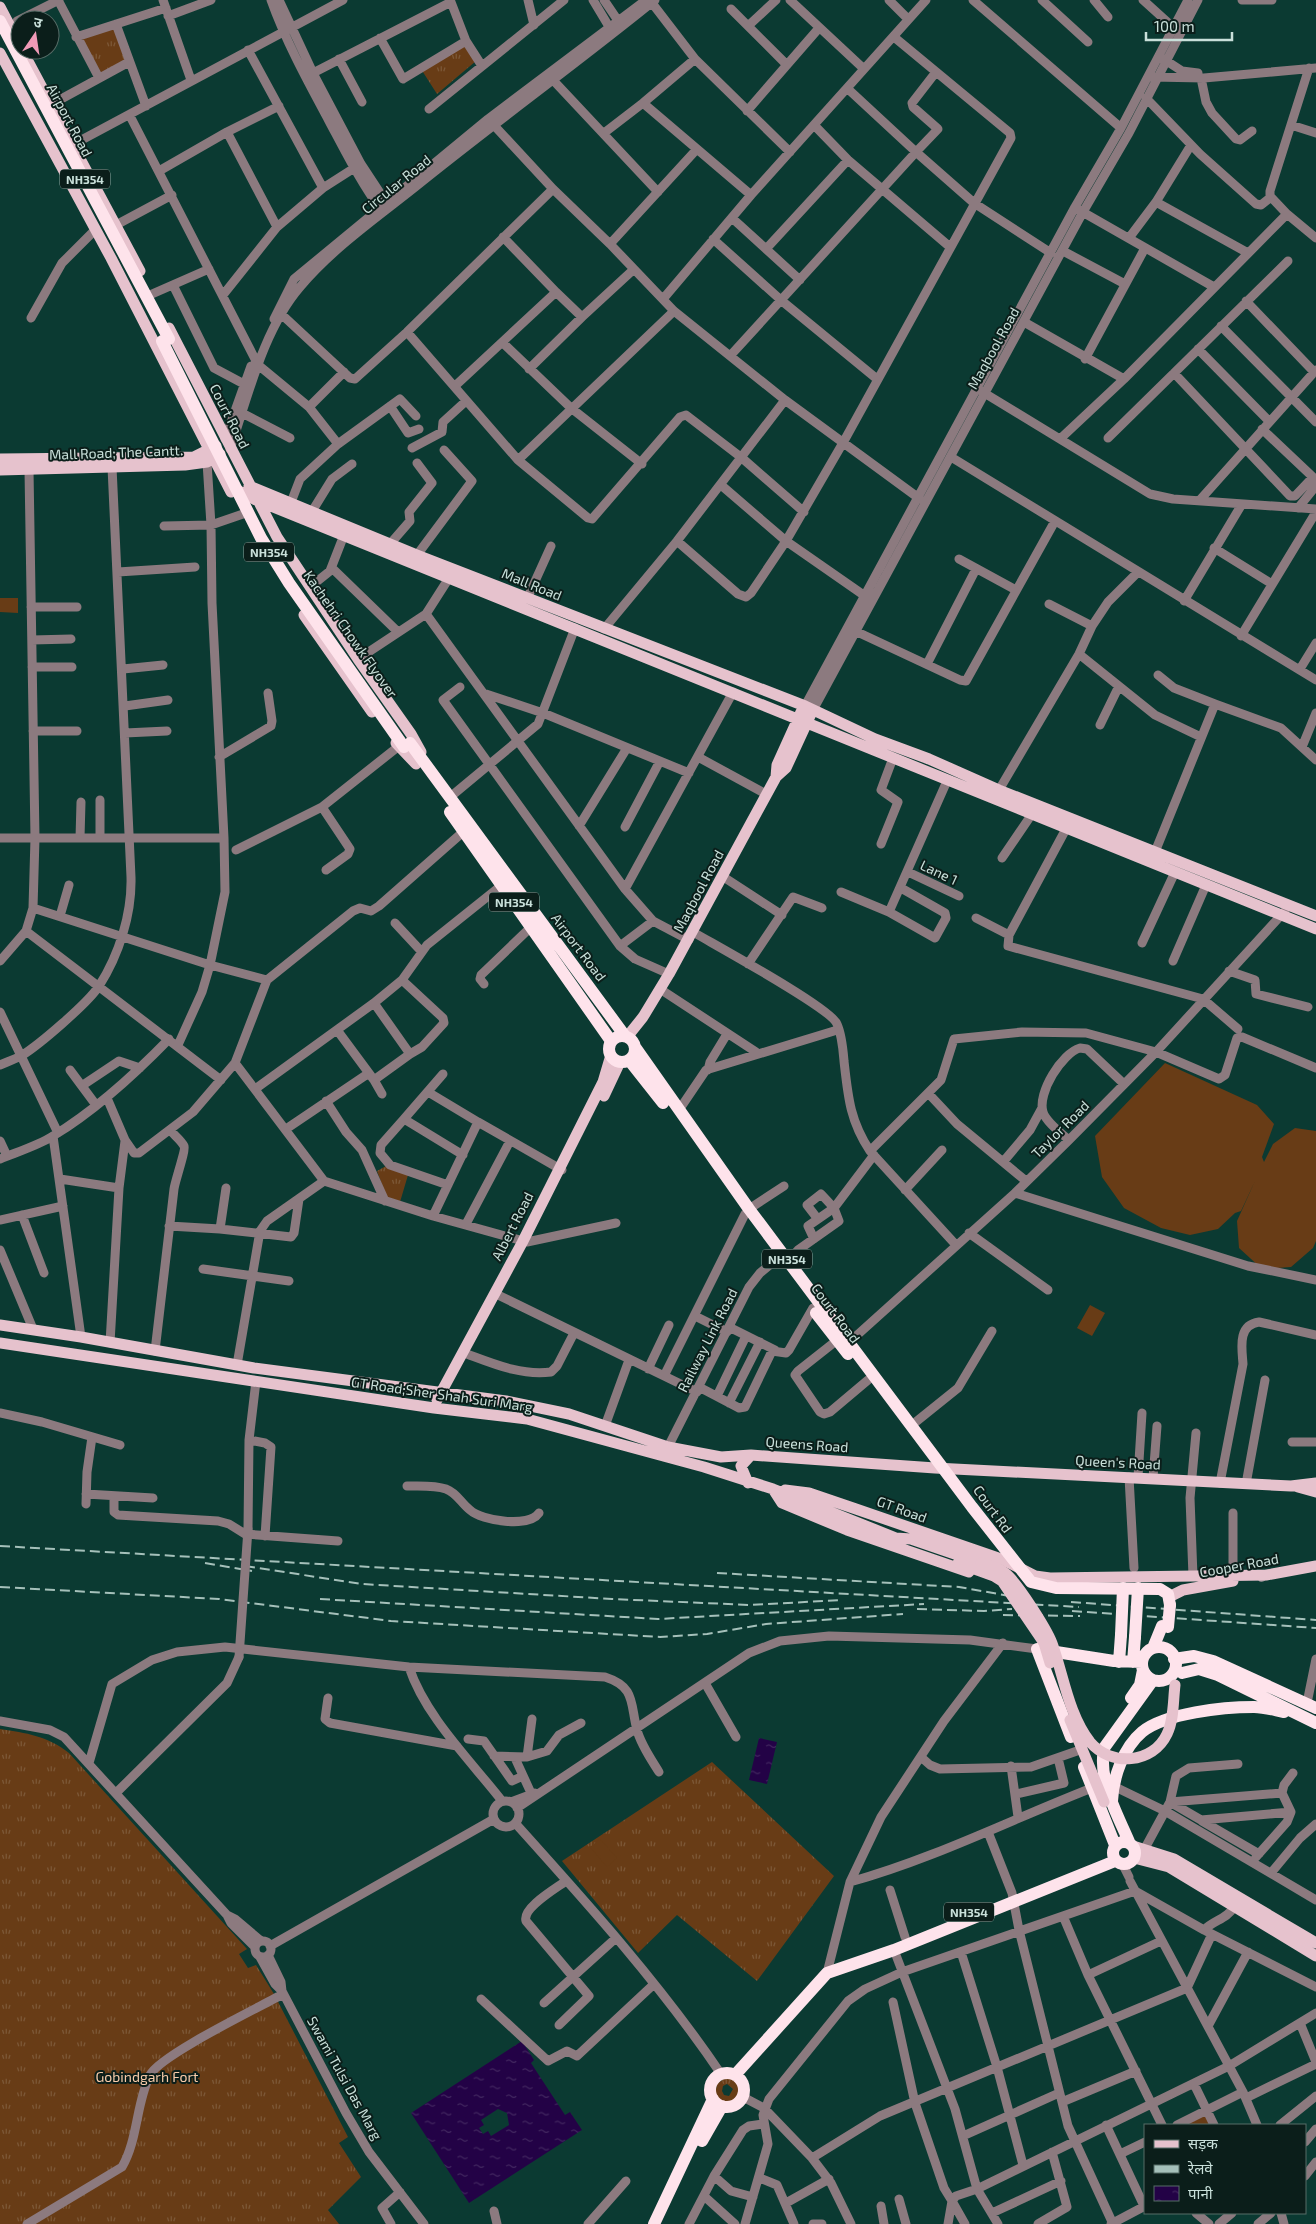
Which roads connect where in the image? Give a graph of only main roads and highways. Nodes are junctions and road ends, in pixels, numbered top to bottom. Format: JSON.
{"nodes":[{"id":1,"x":0,"y":7,"type":"edge"},
{"id":2,"x":0,"y":21,"type":"edge"},
{"id":3,"x":10,"y":26,"type":"edge"},
{"id":4,"x":0,"y":37,"type":"edge"},
{"id":5,"x":0,"y":53,"type":"edge"},
{"id":6,"x":28,"y":60,"type":"edge"},
{"id":7,"x":166,"y":340,"type":"junction"},
{"id":8,"x":228,"y":444,"type":"junction"},
{"id":9,"x":210,"y":457,"type":"junction"},
{"id":10,"x":0,"y":459,"type":"edge"},
{"id":11,"x":0,"y":470,"type":"edge"},
{"id":12,"x":227,"y":485,"type":"junction"},
{"id":13,"x":249,"y":486,"type":"junction"},
{"id":14,"x":256,"y":500,"type":"junction"},
{"id":15,"x":809,"y":708,"type":"junction"},
{"id":16,"x":803,"y":720,"type":"junction"},
{"id":17,"x":404,"y":745,"type":"junction"},
{"id":18,"x":436,"y":780,"type":"junction"},
{"id":19,"x":1316,"y":916,"type":"edge"},
{"id":20,"x":1316,"y":929,"type":"edge"},
{"id":21,"x":611,"y":1041,"type":"junction"},
{"id":22,"x":630,"y":1041,"type":"junction"},
{"id":23,"x":620,"y":1059,"type":"junction"},
{"id":24,"x":747,"y":1212,"type":"junction"},
{"id":25,"x":525,"y":1241,"type":"junction"},
{"id":26,"x":783,"y":1258,"type":"junction"},
{"id":27,"x":0,"y":1324,"type":"edge"},
{"id":28,"x":0,"y":1342,"type":"edge"},
{"id":29,"x":843,"y":1344,"type":"junction"},
{"id":30,"x":443,"y":1393,"type":"junction"},
{"id":31,"x":437,"y":1409,"type":"junction"},
{"id":32,"x":668,"y":1447,"type":"joint"},
{"id":33,"x":706,"y":1455,"type":"junction"},
{"id":34,"x":751,"y":1455,"type":"junction"},
{"id":35,"x":704,"y":1467,"type":"junction"},
{"id":36,"x":940,"y":1468,"type":"junction"},
{"id":37,"x":748,"y":1483,"type":"junction"},
{"id":38,"x":1316,"y":1483,"type":"edge"},
{"id":39,"x":1291,"y":1486,"type":"junction"},
{"id":40,"x":773,"y":1490,"type":"junction"},
{"id":41,"x":1316,"y":1492,"type":"edge"},
{"id":42,"x":896,"y":1538,"type":"junction"},
{"id":43,"x":1316,"y":1566,"type":"edge"},
{"id":44,"x":1018,"y":1568,"type":"junction"},
{"id":45,"x":1268,"y":1575,"type":"junction"},
{"id":46,"x":1030,"y":1581,"type":"junction"},
{"id":47,"x":1122,"y":1588,"type":"junction"},
{"id":48,"x":1158,"y":1595,"type":"junction"},
{"id":49,"x":1165,"y":1626,"type":"junction"},
{"id":50,"x":1154,"y":1648,"type":"junction"},
{"id":51,"x":1171,"y":1655,"type":"junction"},
{"id":52,"x":1189,"y":1656,"type":"junction"},
{"id":53,"x":1119,"y":1662,"type":"junction"},
{"id":54,"x":1139,"y":1665,"type":"junction"},
{"id":55,"x":1209,"y":1668,"type":"junction"},
{"id":56,"x":1182,"y":1674,"type":"junction"},
{"id":57,"x":1153,"y":1680,"type":"junction"},
{"id":58,"x":1311,"y":1706,"type":"edge"},
{"id":59,"x":1284,"y":1712,"type":"junction"},
{"id":60,"x":1316,"y":1714,"type":"edge"},
{"id":61,"x":1316,"y":1722,"type":"edge"},
{"id":62,"x":1316,"y":1728,"type":"edge"},
{"id":63,"x":1076,"y":1747,"type":"junction"},
{"id":64,"x":1109,"y":1784,"type":"junction"},
{"id":65,"x":1108,"y":1802,"type":"junction"},
{"id":66,"x":1125,"y":1852,"type":"junction"},
{"id":67,"x":1013,"y":1897,"type":"junction"},
{"id":68,"x":1316,"y":1943,"type":"edge"},
{"id":69,"x":1316,"y":1956,"type":"edge"},
{"id":70,"x":827,"y":1973,"type":"junction"},
{"id":71,"x":735,"y":2075,"type":"junction"},
{"id":72,"x":717,"y":2102,"type":"junction"},
{"id":73,"x":654,"y":2224,"type":"edge"},
{"id":74,"x":661,"y":2224,"type":"edge"}],
"edges":[{"from":1,"to":3,"type":"main road"},
{"from":2,"to":7,"type":"highway","name":"Airport Road","number":"NH354"},
{"from":4,"to":7,"type":"highway","name":"Airport Road","number":"NH354"},
{"from":5,"to":9,"type":"main road"},
{"from":6,"to":8,"type":"main road","name":"Court Road"},
{"from":7,"to":17,"type":"highway","name":"Kachehri Chowk Flyover","number":"NH354","bridge":true},
{"from":8,"to":9,"type":"main road","name":"Mall Road; The Cantt."},
{"from":8,"to":13,"type":"main road","name":"Court Road"},
{"from":9,"to":10,"type":"main road","name":"Mall Road; The Cantt."},
{"from":9,"to":11,"type":"main road","name":"Mall Road; The Cantt."},
{"from":9,"to":12,"type":"main road"},
{"from":12,"to":14,"type":"main road","name":"Mall Road"},
{"from":12,"to":17,"type":"main road"},
{"from":13,"to":14,"type":"main road","name":"Court Road"},
{"from":13,"to":15,"type":"main road","name":"Mall Road"},
{"from":14,"to":16,"type":"main road","name":"Mall Road"},
{"from":14,"to":18,"type":"main road","name":"Court Road"},
{"from":15,"to":16,"type":"main road","name":"Maqbool Road"},
{"from":15,"to":19,"type":"main road","name":"Mall Road"},
{"from":16,"to":20,"type":"main road","name":"Mall Road"},
{"from":16,"to":22,"type":"main road","name":"Maqbool Road"},
{"from":17,"to":18,"type":"highway","name":"Kachehri Chowk Flyover","number":"NH354"},
{"from":17,"to":21,"type":"highway","name":"Kachehri Chowk Flyover","number":"NH354"},
{"from":18,"to":22,"type":"highway","name":"Airport Road","number":"NH354"},
{"from":21,"to":22,"type":"highway"},
{"from":21,"to":23,"type":"highway"},
{"from":22,"to":23,"type":"highway"},
{"from":22,"to":24,"type":"highway","name":"Court Road","number":"NH354"},
{"from":23,"to":24,"type":"highway","name":"Court Road","number":"NH354"},
{"from":23,"to":25,"type":"main road","name":"Albert Road"},
{"from":24,"to":26,"type":"highway","name":"Court Road","number":"NH354"},
{"from":25,"to":30,"type":"main road","name":"Albert Road"},
{"from":25,"to":30,"type":"main road","name":"Albert Road"},
{"from":26,"to":29,"type":"highway","name":"Court Road","number":"NH354"},
{"from":26,"to":29,"type":"highway","name":"Court Road","number":"NH354"},
{"from":27,"to":30,"type":"main road","name":"GT Road;Sher Shah Suri Marg"},
{"from":28,"to":31,"type":"main road","name":"GT Road;Sher Shah Suri Marg"},
{"from":29,"to":36,"type":"highway","name":"Court Road","number":"NH354"},
{"from":29,"to":36,"type":"highway","name":"Court Road","number":"NH354"},
{"from":30,"to":31,"type":"main road","name":"Albert Road"},
{"from":30,"to":32,"type":"main road","name":"GT Road;Sher Shah Suri Marg"},
{"from":31,"to":35,"type":"main road","name":"GT Road;Sher Shah Suri Marg"},
{"from":32,"to":33,"type":"main road","name":"Queens Road"},
{"from":33,"to":34,"type":"main road","name":"Queens Road"},
{"from":33,"to":35,"type":"main road"},
{"from":34,"to":36,"type":"main road","name":"Queens Road"},
{"from":34,"to":37,"type":"main road"},
{"from":35,"to":37,"type":"main road","name":"GT Road;Sher Shah Suri Marg"},
{"from":36,"to":39,"type":"main road","name":"Queen's Road"},
{"from":36,"to":44,"type":"highway","name":"Court Rd","number":"NH354"},
{"from":37,"to":40,"type":"main road","name":"GT Road;Sher Shah Suri Marg"},
{"from":38,"to":39,"type":"main road","name":"Queen's Road"},
{"from":39,"to":41,"type":"main road","name":"Queen's Road"},
{"from":40,"to":42,"type":"main road","name":"GT Road;Sher Shah Suri Marg"},
{"from":40,"to":44,"type":"main road","name":"GT Road"},
{"from":40,"to":46,"type":"main road"},
{"from":42,"to":56,"type":"main road","bridge":true},
{"from":42,"to":65,"type":"main road","bridge":true},
{"from":43,"to":45,"type":"main road","name":"Cooper Road"},
{"from":44,"to":45,"type":"main road","name":"GT Road"},
{"from":44,"to":46,"type":"highway","number":"NH354"},
{"from":45,"to":48,"type":"main road","name":"Cooper Road"},
{"from":46,"to":47,"type":"highway"},
{"from":47,"to":48,"type":"highway","bridge":true},
{"from":47,"to":53,"type":"highway","bridge":true},
{"from":48,"to":49,"type":"highway","bridge":true},
{"from":48,"to":54,"type":"highway","bridge":true},
{"from":49,"to":50,"type":"highway"},
{"from":49,"to":51,"type":"highway"},
{"from":50,"to":51,"type":"highway"},
{"from":50,"to":54,"type":"highway"},
{"from":51,"to":52,"type":"highway"},
{"from":51,"to":57,"type":"highway"},
{"from":52,"to":55,"type":"highway"},
{"from":52,"to":58,"type":"highway"},
{"from":53,"to":54,"type":"highway"},
{"from":53,"to":63,"type":"highway"},
{"from":54,"to":57,"type":"highway"},
{"from":54,"to":63,"type":"highway"},
{"from":55,"to":56,"type":"highway"},
{"from":55,"to":60,"type":"highway"},
{"from":55,"to":61,"type":"highway"},
{"from":56,"to":59,"type":"highway"},
{"from":57,"to":64,"type":"highway"},
{"from":59,"to":62,"type":"highway"},
{"from":59,"to":64,"type":"highway"},
{"from":63,"to":66,"type":"highway"},
{"from":64,"to":65,"type":"highway"},
{"from":65,"to":66,"type":"highway"},
{"from":66,"to":67,"type":"highway","number":"NH354"},
{"from":66,"to":68,"type":"main road"},
{"from":66,"to":69,"type":"main road"},
{"from":67,"to":70,"type":"highway","number":"NH354"},
{"from":67,"to":70,"type":"highway","number":"NH354"},
{"from":70,"to":71,"type":"highway","number":"NH354"},
{"from":71,"to":72,"type":"highway"},
{"from":71,"to":72,"type":"highway"},
{"from":72,"to":73,"type":"highway"},
{"from":72,"to":74,"type":"highway"}]}
